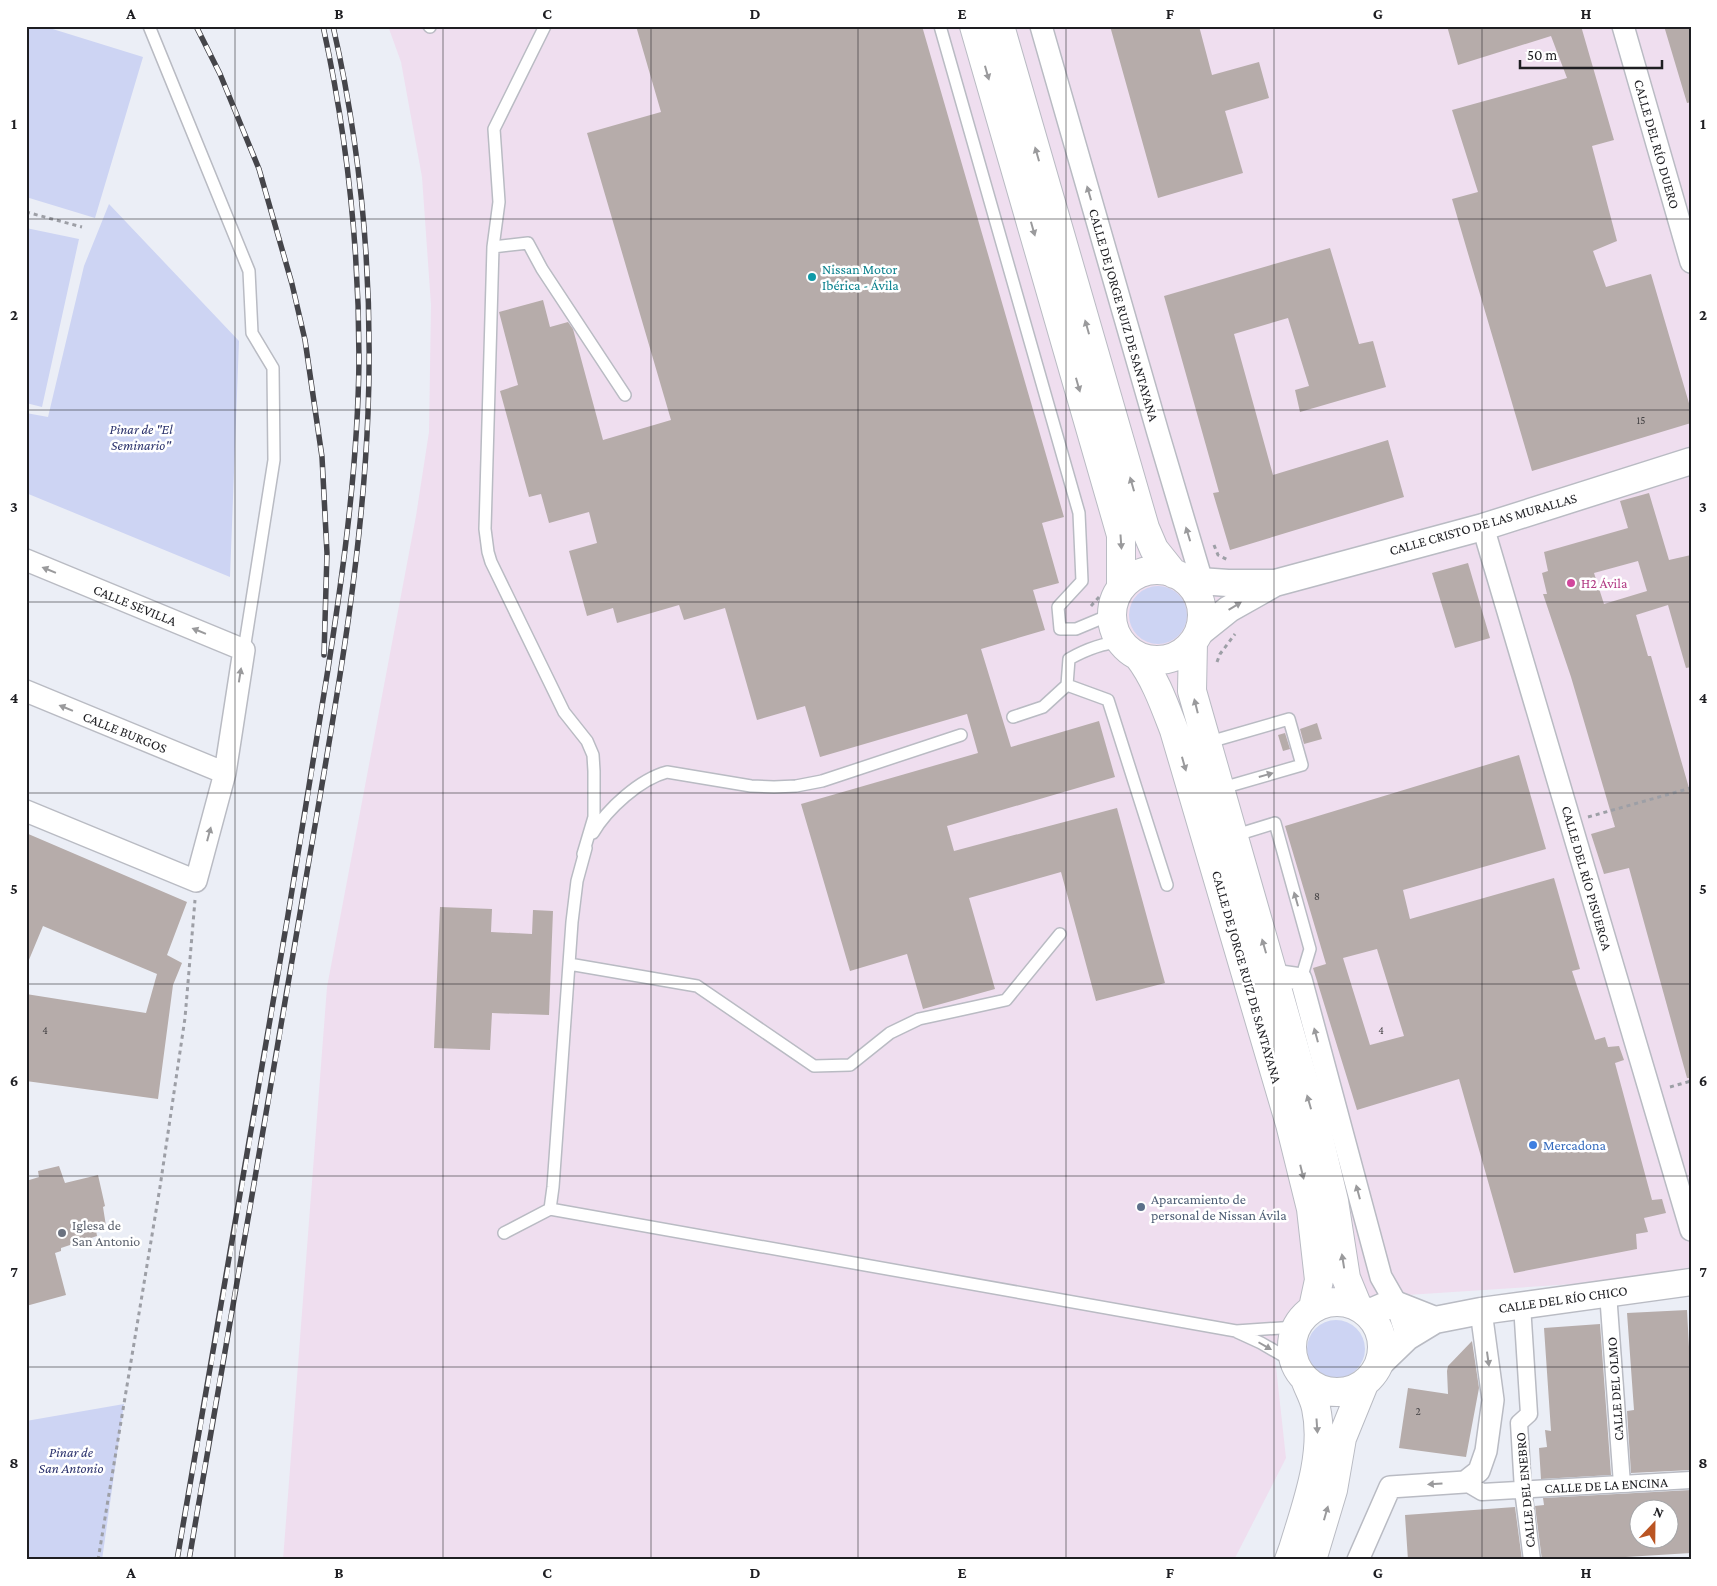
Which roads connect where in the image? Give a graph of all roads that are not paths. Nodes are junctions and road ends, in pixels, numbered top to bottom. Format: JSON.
{"nodes":[{"id":1,"x":149,"y":26,"type":"edge"},
{"id":2,"x":545,"y":26,"type":"edge"},
{"id":3,"x":940,"y":26,"type":"edge"},
{"id":4,"x":974,"y":26,"type":"edge"},
{"id":5,"x":1000,"y":26,"type":"edge"},
{"id":6,"x":1041,"y":26,"type":"edge"},
{"id":7,"x":1623,"y":26,"type":"edge"},
{"id":8,"x":493,"y":248,"type":"junction"},
{"id":9,"x":1691,"y":262,"type":"edge"},
{"id":10,"x":625,"y":395,"type":"dead end"},
{"id":11,"x":1691,"y":461,"type":"edge"},
{"id":12,"x":1483,"y":526,"type":"junction"},
{"id":13,"x":26,"y":560,"type":"edge"},
{"id":14,"x":1275,"y":583,"type":"junction"},
{"id":15,"x":1190,"y":584,"type":"junction"},
{"id":16,"x":1121,"y":588,"type":"junction"},
{"id":17,"x":1112,"y":614,"type":"junction"},
{"id":18,"x":1196,"y":637,"type":"junction"},
{"id":19,"x":1130,"y":649,"type":"junction"},
{"id":20,"x":244,"y":650,"type":"junction"},
{"id":21,"x":1068,"y":685,"type":"junction"},
{"id":22,"x":26,"y":691,"type":"edge"},
{"id":23,"x":1013,"y":718,"type":"dead end"},
{"id":24,"x":961,"y":735,"type":"dead end"},
{"id":25,"x":1206,"y":743,"type":"junction"},
{"id":26,"x":225,"y":773,"type":"junction"},
{"id":27,"x":1219,"y":788,"type":"junction"},
{"id":28,"x":26,"y":811,"type":"edge"},
{"id":29,"x":1233,"y":836,"type":"junction"},
{"id":30,"x":583,"y":854,"type":"junction"},
{"id":31,"x":1167,"y":885,"type":"dead end"},
{"id":32,"x":1060,"y":934,"type":"dead end"},
{"id":33,"x":568,"y":964,"type":"junction"},
{"id":34,"x":1273,"y":975,"type":"junction"},
{"id":35,"x":1301,"y":979,"type":"junction"},
{"id":36,"x":550,"y":1209,"type":"junction"},
{"id":37,"x":1691,"y":1230,"type":"edge"},
{"id":38,"x":504,"y":1232,"type":"dead end"},
{"id":39,"x":1691,"y":1282,"type":"edge"},
{"id":40,"x":1608,"y":1293,"type":"junction"},
{"id":41,"x":1398,"y":1305,"type":"junction"},
{"id":42,"x":1522,"y":1305,"type":"junction"},
{"id":43,"x":1363,"y":1310,"type":"junction"},
{"id":44,"x":1481,"y":1311,"type":"junction"},
{"id":45,"x":1304,"y":1318,"type":"junction"},
{"id":46,"x":1435,"y":1320,"type":"junction"},
{"id":47,"x":1236,"y":1331,"type":"junction"},
{"id":48,"x":1407,"y":1337,"type":"junction"},
{"id":49,"x":1299,"y":1371,"type":"junction"},
{"id":50,"x":1371,"y":1374,"type":"junction"},
{"id":51,"x":1691,"y":1480,"type":"edge"},
{"id":52,"x":1465,"y":1482,"type":"junction"},
{"id":53,"x":1622,"y":1484,"type":"junction"},
{"id":54,"x":1523,"y":1490,"type":"junction"},
{"id":55,"x":1289,"y":1560,"type":"edge"},
{"id":56,"x":1312,"y":1560,"type":"edge"},
{"id":57,"x":1358,"y":1560,"type":"edge"},
{"id":58,"x":1532,"y":1560,"type":"edge"}],
"edges":[{"from":1,"to":20,"type":"lane"},
{"from":2,"to":8,"type":"lane"},
{"from":3,"to":17,"type":"lane"},
{"from":4,"to":16,"type":"highway","one_way":true},
{"from":15,"to":5,"type":"highway","one_way":true},
{"from":15,"to":6,"type":"street","name":"CALLE DE JORGE RUIZ DE SANTAYANA","one_way":true},
{"from":7,"to":9,"type":"street","name":"CALLE DEL RÍO DUERO"},
{"from":8,"to":10,"type":"lane"},
{"from":8,"to":30,"type":"lane"},
{"from":11,"to":12,"type":"street","name":"CALLE CRISTO DE LAS MURALLAS"},
{"from":12,"to":14,"type":"street","name":"CALLE CRISTO DE LAS MURALLAS"},
{"from":12,"to":37,"type":"street","name":"CALLE DEL RÍO PISUERGA"},
{"from":20,"to":13,"type":"street","name":"CALLE SEVILLA","one_way":true},
{"from":14,"to":15,"type":"street","name":"CALLE CRISTO DE LAS MURALLAS"},
{"from":18,"to":14,"type":"street","name":"CALLE CRISTO DE LAS MURALLAS","one_way":true},
{"from":15,"to":16,"type":"highway"},
{"from":15,"to":18,"type":"highway","name":"CALLE DE JORGE RUIZ DE SANTAYANA"},
{"from":16,"to":17,"type":"highway"},
{"from":17,"to":19,"type":"highway","name":"CALLE DE JORGE RUIZ DE SANTAYANA"},
{"from":18,"to":19,"type":"highway"},
{"from":25,"to":18,"type":"highway","name":"CALLE DE JORGE RUIZ DE SANTAYANA","one_way":true},
{"from":19,"to":21,"type":"lane"},
{"from":19,"to":45,"type":"highway","name":"CALLE DE JORGE RUIZ DE SANTAYANA","one_way":true},
{"from":26,"to":20,"type":"street","one_way":true},
{"from":21,"to":23,"type":"lane"},
{"from":21,"to":31,"type":"lane"},
{"from":26,"to":22,"type":"street","name":"CALLE BURGOS","one_way":true},
{"from":24,"to":30,"type":"lane"},
{"from":25,"to":27,"type":"highway","name":"CALLE DE JORGE RUIZ DE SANTAYANA"},
{"from":27,"to":25,"type":"lane","one_way":true},
{"from":28,"to":26,"type":"street","one_way":true},
{"from":27,"to":29,"type":"highway","name":"CALLE DE JORGE RUIZ DE SANTAYANA"},
{"from":34,"to":29,"type":"highway","name":"CALLE DE JORGE RUIZ DE SANTAYANA","one_way":true},
{"from":35,"to":29,"type":"lane","one_way":true},
{"from":30,"to":33,"type":"lane"},
{"from":32,"to":33,"type":"lane"},
{"from":33,"to":36,"type":"lane"},
{"from":34,"to":35,"type":"street","name":"CALLE DE JORGE RUIZ DE SANTAYANA"},
{"from":43,"to":34,"type":"highway","name":"CALLE DE JORGE RUIZ DE SANTAYANA","one_way":true},
{"from":41,"to":35,"type":"street","one_way":true},
{"from":36,"to":38,"type":"lane"},
{"from":36,"to":47,"type":"lane"},
{"from":39,"to":40,"type":"street","name":"CALLE DEL RÍO CHICO"},
{"from":40,"to":42,"type":"street","name":"CALLE DEL RÍO CHICO"},
{"from":40,"to":53,"type":"street","name":"CALLE DEL OLMO"},
{"from":41,"to":43,"type":"street"},
{"from":41,"to":46,"type":"street"},
{"from":41,"to":48,"type":"street"},
{"from":42,"to":44,"type":"street","name":"CALLE DEL RÍO CHICO"},
{"from":42,"to":54,"type":"street","name":"CALLE DEL ENEBRO"},
{"from":43,"to":45,"type":"highway"},
{"from":43,"to":50,"type":"highway","name":"CALLE DE JORGE RUIZ DE SANTAYANA"},
{"from":44,"to":46,"type":"street","name":"CALLE DEL RÍO CHICO"},
{"from":44,"to":52,"type":"street","one_way":true},
{"from":45,"to":47,"type":"lane"},
{"from":45,"to":49,"type":"highway","name":"CALLE DE JORGE RUIZ DE SANTAYANA"},
{"from":46,"to":48,"type":"street","name":"CALLE DEL RÍO CHICO"},
{"from":47,"to":49,"type":"lane","one_way":true},
{"from":48,"to":50,"type":"street","name":"CALLE DEL RÍO CHICO"},
{"from":49,"to":50,"type":"highway"},
{"from":49,"to":55,"type":"highway","name":"CALLE DE JORGE RUIZ DE SANTAYANA","one_way":true},
{"from":56,"to":50,"type":"highway","name":"CALLE DE JORGE RUIZ DE SANTAYANA","one_way":true},
{"from":51,"to":53,"type":"street","name":"CALLE DE LA ENCINA"},
{"from":52,"to":54,"type":"street","name":"CALLE DE LA ENCINA"},
{"from":52,"to":57,"type":"street","one_way":true},
{"from":53,"to":54,"type":"street","name":"CALLE DE LA ENCINA"},
{"from":54,"to":58,"type":"street","name":"CALLE DEL ENEBRO"}]}
